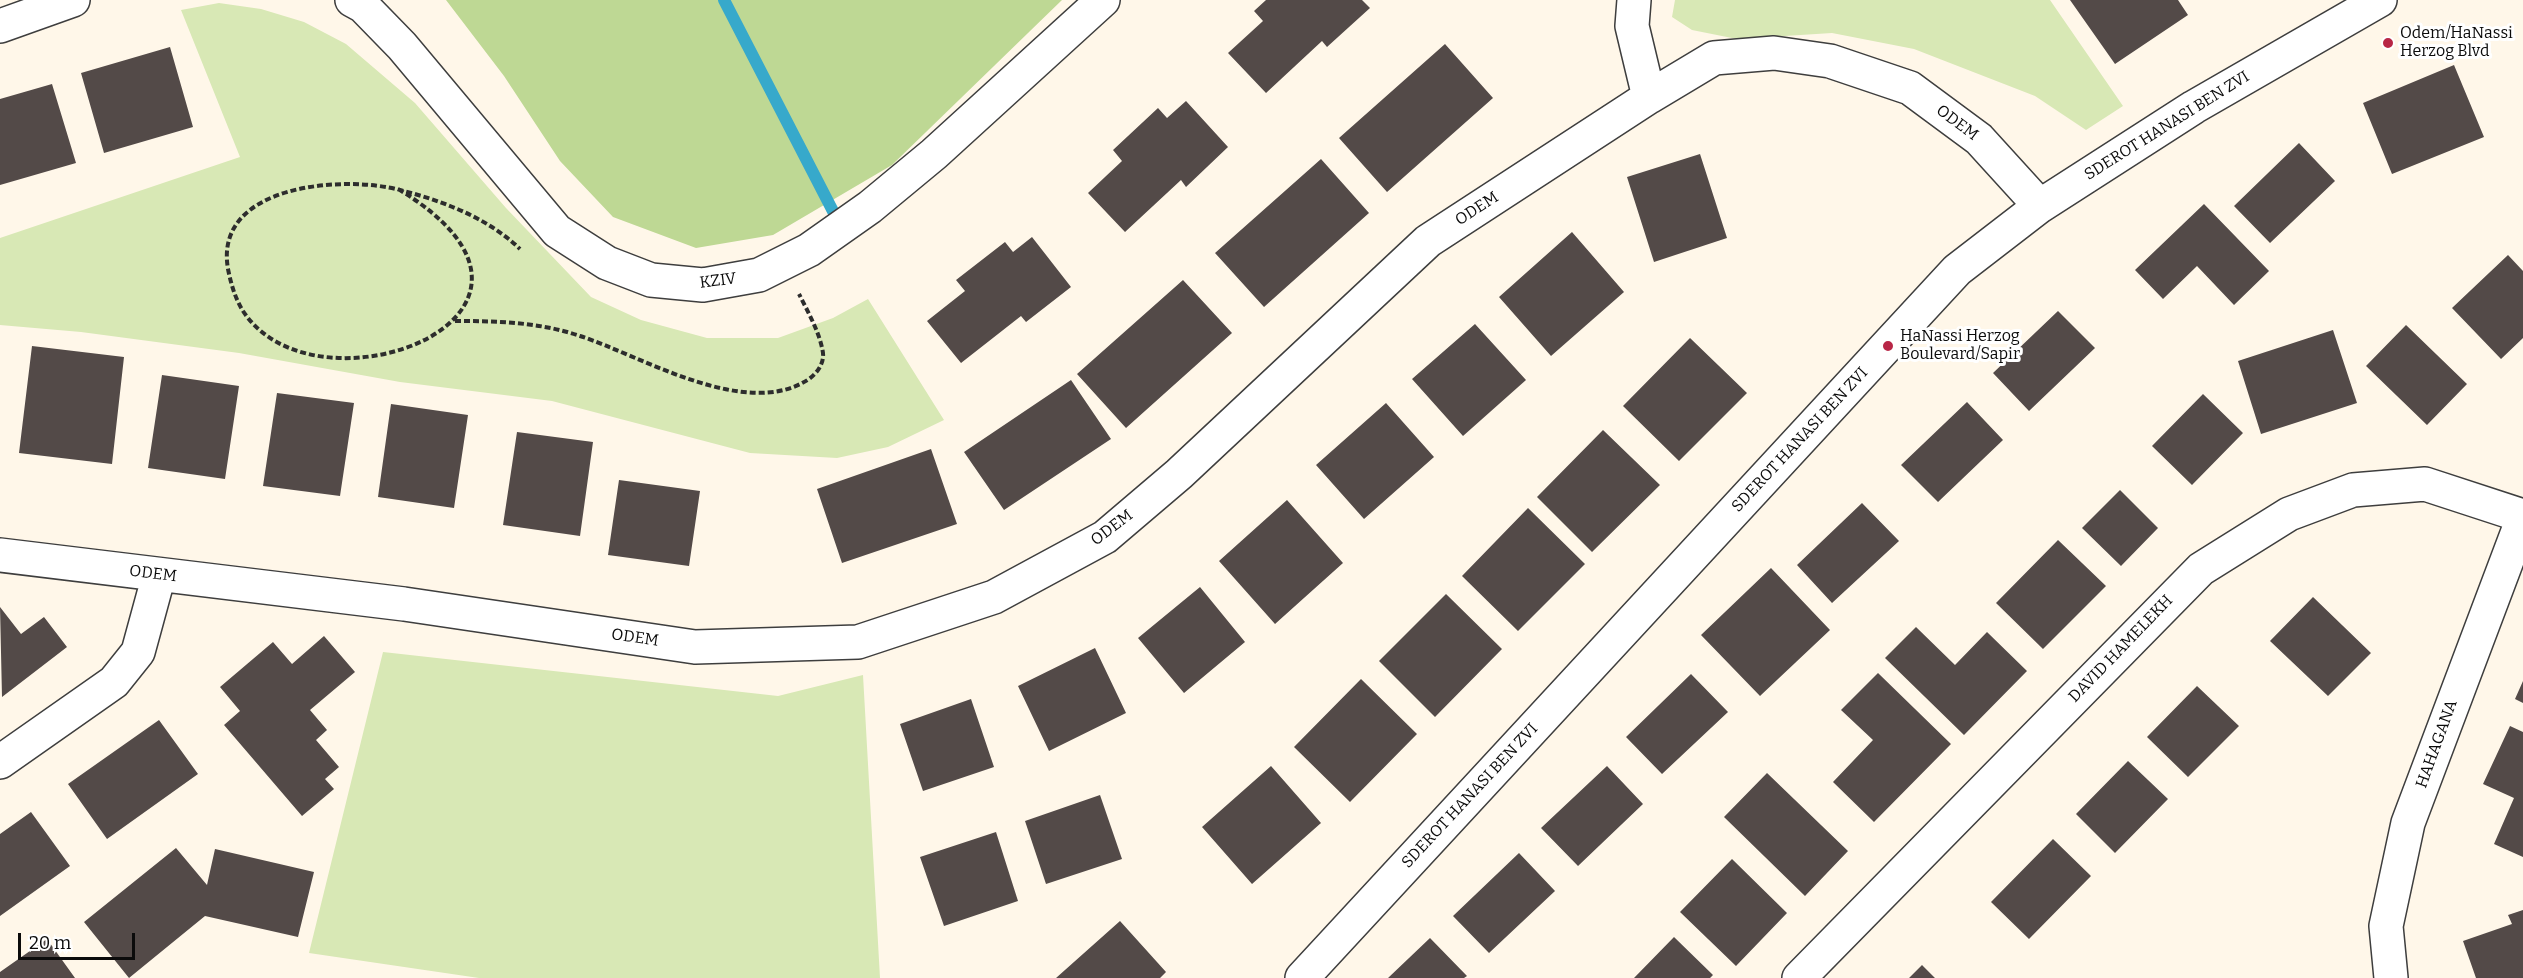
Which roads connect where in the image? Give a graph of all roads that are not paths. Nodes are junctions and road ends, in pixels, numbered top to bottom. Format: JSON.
{"nodes":[{"id":1,"x":73,"y":0,"type":"edge"},
{"id":2,"x":352,"y":0,"type":"edge"},
{"id":3,"x":1103,"y":0,"type":"edge"},
{"id":4,"x":1634,"y":0,"type":"edge"},
{"id":5,"x":2380,"y":0,"type":"edge"},
{"id":6,"x":0,"y":26,"type":"edge"},
{"id":7,"x":1648,"y":97,"type":"junction"},
{"id":8,"x":2040,"y":206,"type":"junction"},
{"id":9,"x":2523,"y":517,"type":"edge"},
{"id":10,"x":0,"y":555,"type":"edge"},
{"id":11,"x":159,"y":575,"type":"junction"},
{"id":12,"x":0,"y":762,"type":"edge"},
{"id":13,"x":1302,"y":978,"type":"edge"},
{"id":14,"x":1799,"y":978,"type":"edge"},
{"id":15,"x":2391,"y":978,"type":"edge"}],
"edges":[{"from":1,"to":6,"type":"street"},
{"from":2,"to":3,"type":"street","name":"KZIV"},
{"from":4,"to":7,"type":"street"},
{"from":5,"to":8,"type":"street","name":"SDEROT HANASI BEN ZVI"},
{"from":7,"to":8,"type":"street","name":"ODEM"},
{"from":7,"to":11,"type":"street","name":"ODEM"},
{"from":8,"to":13,"type":"street","name":"SDEROT HANASI BEN ZVI"},
{"from":9,"to":14,"type":"street","name":"DAVID HAMELEKH"},
{"from":9,"to":15,"type":"street","name":"HAHAGANA"},
{"from":10,"to":11,"type":"street","name":"ODEM"},
{"from":11,"to":12,"type":"street"}]}
